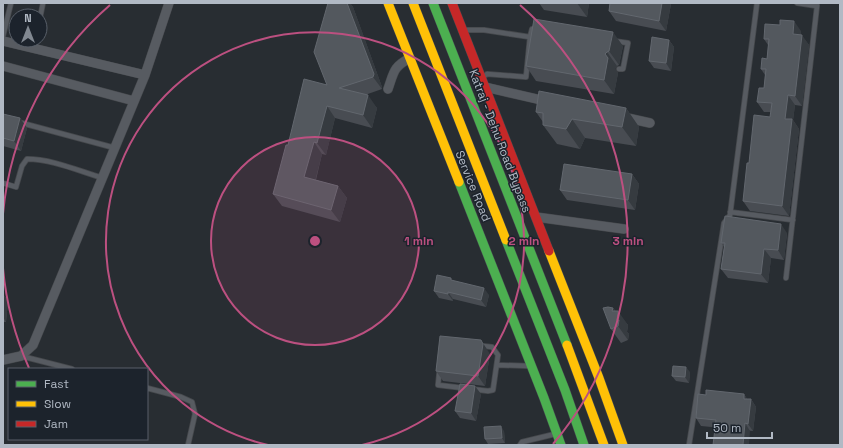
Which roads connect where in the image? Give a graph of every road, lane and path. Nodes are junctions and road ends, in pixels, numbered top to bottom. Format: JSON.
{"nodes":[{"id":1,"x":11,"y":3,"type":"edge"},
{"id":2,"x":169,"y":3,"type":"edge"},
{"id":3,"x":388,"y":3,"type":"edge"},
{"id":4,"x":413,"y":3,"type":"edge"},
{"id":5,"x":433,"y":3,"type":"edge"},
{"id":6,"x":452,"y":3,"type":"edge"},
{"id":7,"x":757,"y":3,"type":"edge"},
{"id":8,"x":797,"y":3,"type":"edge"},
{"id":9,"x":817,"y":4,"type":"edge"},
{"id":10,"x":540,"y":29,"type":"edge"},
{"id":11,"x":462,"y":30,"type":"junction"},
{"id":12,"x":3,"y":36,"type":"edge"},
{"id":13,"x":530,"y":37,"type":"junction"},
{"id":14,"x":606,"y":39,"type":"edge"},
{"id":15,"x":48,"y":48,"type":"edge"},
{"id":16,"x":410,"y":58,"type":"junction"},
{"id":17,"x":3,"y":66,"type":"edge"},
{"id":18,"x":619,"y":69,"type":"dead end"},
{"id":19,"x":145,"y":75,"type":"junction"},
{"id":20,"x":481,"y":78,"type":"junction"},
{"id":21,"x":485,"y":87,"type":"junction"},
{"id":22,"x":388,"y":89,"type":"dead end"},
{"id":23,"x":134,"y":101,"type":"junction"},
{"id":24,"x":555,"y":103,"type":"edge"},
{"id":25,"x":614,"y":115,"type":"edge"},
{"id":26,"x":10,"y":120,"type":"edge"},
{"id":27,"x":650,"y":123,"type":"dead end"},
{"id":28,"x":115,"y":148,"type":"junction"},
{"id":29,"x":103,"y":178,"type":"junction"},
{"id":30,"x":3,"y":183,"type":"edge"},
{"id":31,"x":730,"y":212,"type":"junction"},
{"id":32,"x":536,"y":218,"type":"junction"},
{"id":33,"x":793,"y":220,"type":"junction"},
{"id":34,"x":624,"y":229,"type":"dead end"},
{"id":35,"x":786,"y":278,"type":"dead end"},
{"id":36,"x":21,"y":356,"type":"junction"},
{"id":37,"x":3,"y":360,"type":"edge"},
{"id":38,"x":497,"y":364,"type":"junction"},
{"id":39,"x":532,"y":366,"type":"junction"},
{"id":40,"x":68,"y":368,"type":"edge"},
{"id":41,"x":148,"y":388,"type":"edge"},
{"id":42,"x":557,"y":434,"type":"junction"},
{"id":43,"x":188,"y":445,"type":"edge"},
{"id":44,"x":520,"y":445,"type":"edge"},
{"id":45,"x":561,"y":445,"type":"edge"},
{"id":46,"x":584,"y":445,"type":"edge"},
{"id":47,"x":604,"y":445,"type":"edge"},
{"id":48,"x":624,"y":445,"type":"edge"},
{"id":49,"x":689,"y":445,"type":"edge"}],
"edges":[{"from":1,"to":12,"type":"lane"},
{"from":2,"to":19,"type":"street"},
{"from":3,"to":16,"type":"main road","name":"Service Road"},
{"from":4,"to":46,"type":"main road"},
{"from":5,"to":47,"type":"main road","name":"Katraj - Dehu Road Bypass"},
{"from":6,"to":11,"type":"main road"},
{"from":7,"to":31,"type":"lane"},
{"from":8,"to":9,"type":"lane"},
{"from":9,"to":33,"type":"lane"},
{"from":10,"to":13,"type":"lane"},
{"from":11,"to":13,"type":"lane"},
{"from":11,"to":20,"type":"main road"},
{"from":13,"to":20,"type":"lane"},
{"from":14,"to":18,"type":"lane"},
{"from":15,"to":19,"type":"street"},
{"from":16,"to":22,"type":"street"},
{"from":16,"to":39,"type":"main road","name":"Service Road"},
{"from":17,"to":23,"type":"street"},
{"from":19,"to":23,"type":"street"},
{"from":20,"to":21,"type":"main road"},
{"from":21,"to":24,"type":"street"},
{"from":21,"to":32,"type":"main road"},
{"from":23,"to":28,"type":"street"},
{"from":25,"to":27,"type":"street"},
{"from":26,"to":28,"type":"lane"},
{"from":28,"to":29,"type":"street"},
{"from":29,"to":30,"type":"lane"},
{"from":29,"to":36,"type":"street"},
{"from":31,"to":33,"type":"lane"},
{"from":31,"to":49,"type":"lane"},
{"from":32,"to":34,"type":"street"},
{"from":32,"to":48,"type":"main road"},
{"from":33,"to":35,"type":"lane"},
{"from":36,"to":37,"type":"street"},
{"from":36,"to":40,"type":"lane"},
{"from":38,"to":38,"type":"lane"},
{"from":38,"to":39,"type":"lane"},
{"from":39,"to":42,"type":"main road","name":"Service Road"},
{"from":41,"to":43,"type":"lane"},
{"from":42,"to":44,"type":"lane"},
{"from":42,"to":45,"type":"main road","name":"Service Road"}]}
